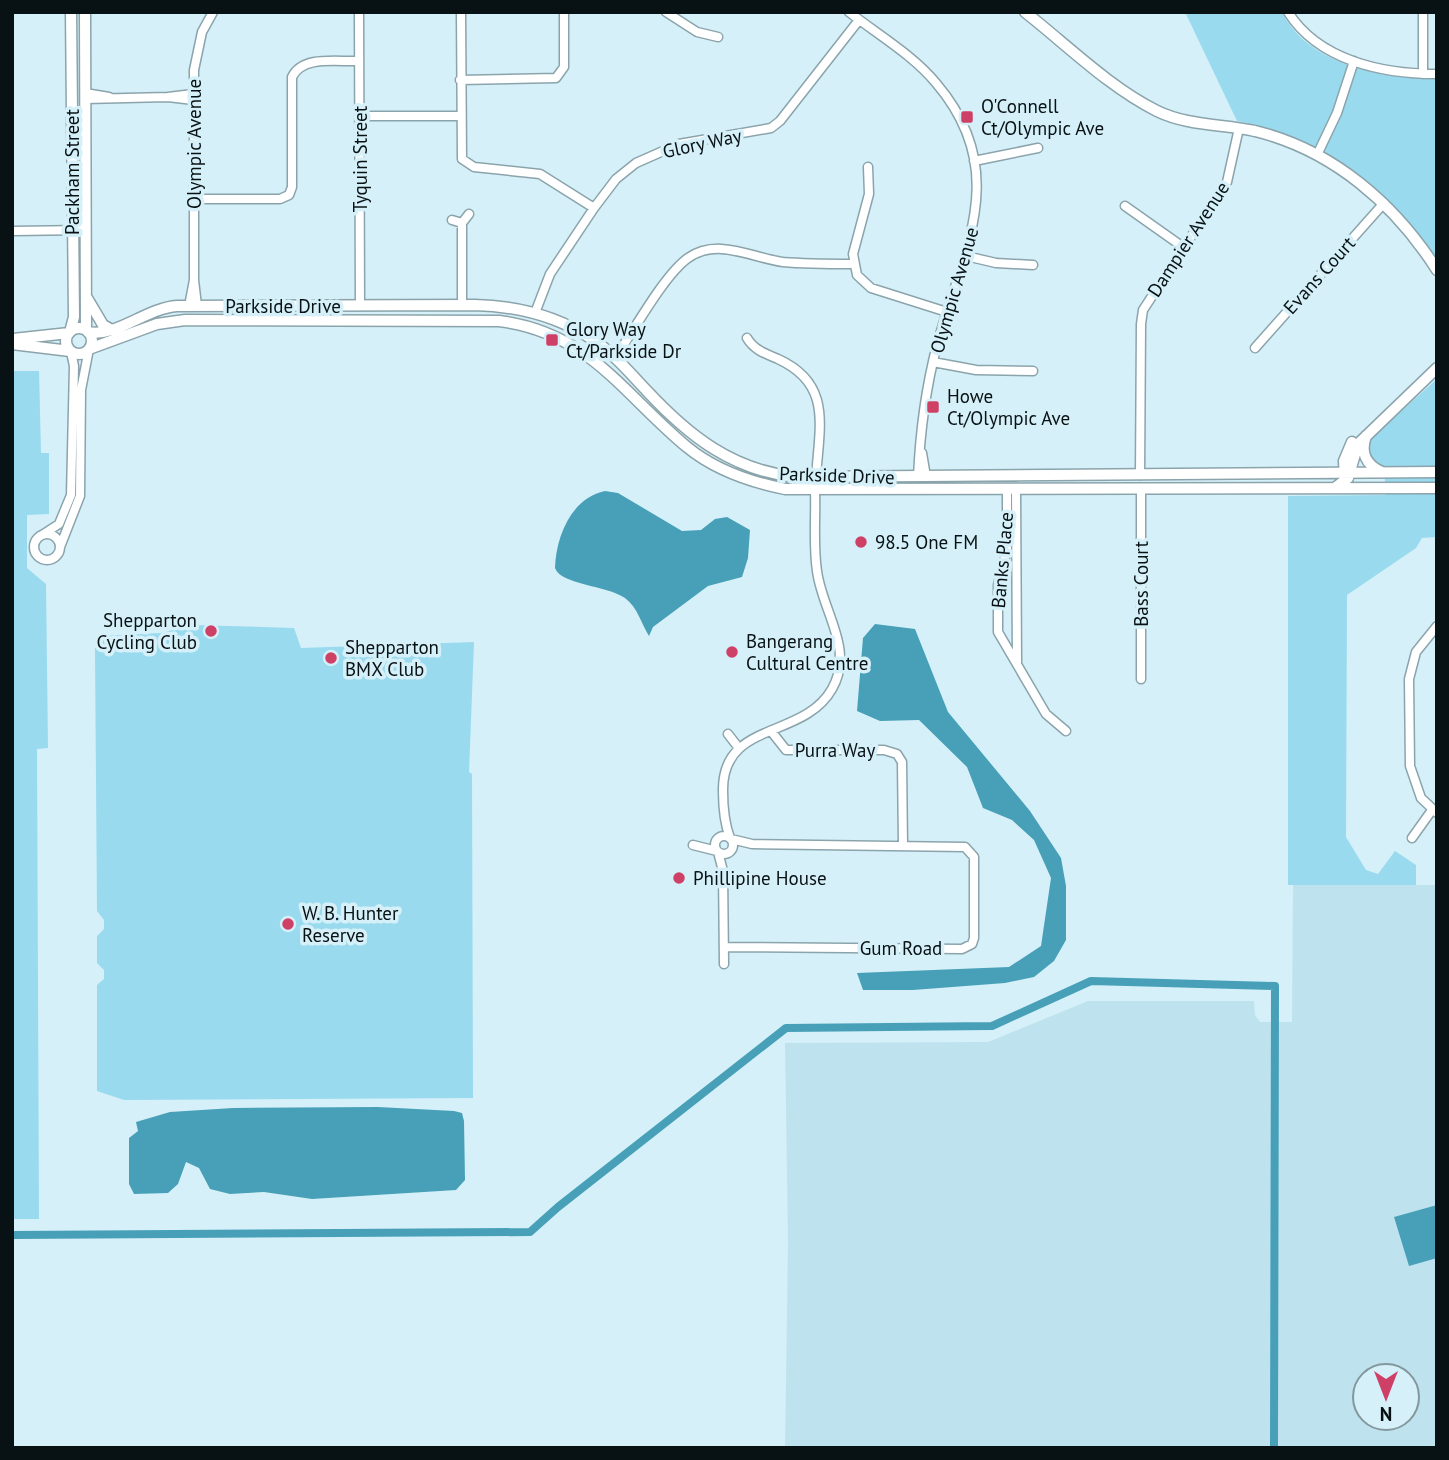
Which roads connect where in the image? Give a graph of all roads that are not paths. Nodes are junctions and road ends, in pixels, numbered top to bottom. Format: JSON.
{"nodes":[{"id":1,"x":71,"y":12,"type":"edge"},
{"id":2,"x":85,"y":12,"type":"edge"},
{"id":3,"x":213,"y":12,"type":"edge"},
{"id":4,"x":359,"y":12,"type":"edge"},
{"id":5,"x":461,"y":12,"type":"edge"},
{"id":6,"x":564,"y":12,"type":"edge"},
{"id":7,"x":666,"y":12,"type":"edge"},
{"id":8,"x":849,"y":12,"type":"edge"},
{"id":9,"x":1025,"y":12,"type":"edge"},
{"id":10,"x":1288,"y":12,"type":"edge"},
{"id":11,"x":1423,"y":12,"type":"edge"},
{"id":12,"x":859,"y":20,"type":"junction"},
{"id":13,"x":719,"y":37,"type":"dead end"},
{"id":14,"x":358,"y":61,"type":"junction"},
{"id":15,"x":1354,"y":61,"type":"junction"},
{"id":16,"x":1423,"y":74,"type":"junction"},
{"id":17,"x":1437,"y":74,"type":"edge"},
{"id":18,"x":460,"y":80,"type":"junction"},
{"id":19,"x":72,"y":96,"type":"junction"},
{"id":20,"x":85,"y":96,"type":"junction"},
{"id":21,"x":193,"y":97,"type":"junction"},
{"id":22,"x":360,"y":116,"type":"junction"},
{"id":23,"x":460,"y":116,"type":"junction"},
{"id":24,"x":1239,"y":128,"type":"junction"},
{"id":25,"x":1038,"y":148,"type":"dead end"},
{"id":26,"x":1317,"y":155,"type":"junction"},
{"id":27,"x":974,"y":161,"type":"junction"},
{"id":28,"x":868,"y":167,"type":"dead end"},
{"id":29,"x":193,"y":199,"type":"junction"},
{"id":30,"x":1384,"y":202,"type":"junction"},
{"id":31,"x":1125,"y":206,"type":"dead end"},
{"id":32,"x":594,"y":208,"type":"junction"},
{"id":33,"x":469,"y":214,"type":"dead end"},
{"id":34,"x":452,"y":220,"type":"dead end"},
{"id":35,"x":463,"y":223,"type":"junction"},
{"id":36,"x":12,"y":230,"type":"edge"},
{"id":37,"x":72,"y":230,"type":"junction"},
{"id":38,"x":86,"y":230,"type":"junction"},
{"id":39,"x":1183,"y":247,"type":"junction"},
{"id":40,"x":966,"y":256,"type":"junction"},
{"id":41,"x":853,"y":264,"type":"junction"},
{"id":42,"x":1033,"y":265,"type":"dead end"},
{"id":43,"x":1437,"y":270,"type":"edge"},
{"id":44,"x":86,"y":291,"type":"junction"},
{"id":45,"x":462,"y":305,"type":"junction"},
{"id":46,"x":193,"y":306,"type":"junction"},
{"id":47,"x":360,"y":306,"type":"junction"},
{"id":48,"x":409,"y":306,"type":"junction"},
{"id":49,"x":947,"y":312,"type":"junction"},
{"id":50,"x":535,"y":313,"type":"junction"},
{"id":51,"x":360,"y":319,"type":"junction"},
{"id":52,"x":408,"y":319,"type":"junction"},
{"id":53,"x":193,"y":320,"type":"junction"},
{"id":54,"x":531,"y":327,"type":"junction"},
{"id":55,"x":111,"y":330,"type":"junction"},
{"id":56,"x":87,"y":331,"type":"junction"},
{"id":57,"x":69,"y":332,"type":"junction"},
{"id":58,"x":747,"y":338,"type":"dead end"},
{"id":59,"x":12,"y":342,"type":"edge"},
{"id":60,"x":24,"y":342,"type":"junction"},
{"id":61,"x":1255,"y":348,"type":"dead end"},
{"id":62,"x":89,"y":349,"type":"junction"},
{"id":63,"x":71,"y":351,"type":"junction"},
{"id":64,"x":615,"y":358,"type":"junction"},
{"id":65,"x":933,"y":362,"type":"junction"},
{"id":66,"x":1437,"y":368,"type":"edge"},
{"id":67,"x":606,"y":369,"type":"junction"},
{"id":68,"x":1033,"y":371,"type":"dead end"},
{"id":69,"x":1372,"y":429,"type":"junction"},
{"id":70,"x":1384,"y":472,"type":"junction"},
{"id":71,"x":1437,"y":472,"type":"edge"},
{"id":72,"x":1140,"y":475,"type":"junction"},
{"id":73,"x":1346,"y":475,"type":"junction"},
{"id":74,"x":1011,"y":476,"type":"junction"},
{"id":75,"x":922,"y":477,"type":"junction"},
{"id":76,"x":816,"y":478,"type":"junction"},
{"id":77,"x":1424,"y":488,"type":"junction"},
{"id":78,"x":1437,"y":488,"type":"edge"},
{"id":79,"x":1141,"y":489,"type":"junction"},
{"id":80,"x":1330,"y":489,"type":"junction"},
{"id":81,"x":922,"y":490,"type":"junction"},
{"id":82,"x":1011,"y":490,"type":"junction"},
{"id":83,"x":816,"y":491,"type":"junction"},
{"id":84,"x":42,"y":535,"type":"junction"},
{"id":85,"x":1012,"y":543,"type":"junction"},
{"id":86,"x":60,"y":547,"type":"junction"},
{"id":87,"x":1004,"y":566,"type":"junction"},
{"id":88,"x":1016,"y":567,"type":"junction"},
{"id":89,"x":1437,"y":626,"type":"edge"},
{"id":90,"x":1018,"y":666,"type":"junction"},
{"id":91,"x":1141,"y":679,"type":"dead end"},
{"id":92,"x":771,"y":731,"type":"junction"},
{"id":93,"x":1066,"y":731,"type":"dead end"},
{"id":94,"x":728,"y":734,"type":"dead end"},
{"id":95,"x":738,"y":747,"type":"junction"},
{"id":96,"x":1434,"y":812,"type":"edge"},
{"id":97,"x":723,"y":819,"type":"junction"},
{"id":98,"x":730,"y":838,"type":"junction"},
{"id":99,"x":1412,"y":838,"type":"dead end"},
{"id":100,"x":717,"y":839,"type":"junction"},
{"id":101,"x":751,"y":844,"type":"junction"},
{"id":102,"x":903,"y":846,"type":"junction"},
{"id":103,"x":717,"y":851,"type":"junction"},
{"id":104,"x":730,"y":851,"type":"junction"},
{"id":105,"x":723,"y":871,"type":"junction"},
{"id":106,"x":723,"y":947,"type":"junction"},
{"id":107,"x":724,"y":964,"type":"dead end"}],
"edges":[{"from":1,"to":19,"type":"street","name":"Packham Street"},
{"from":2,"to":20,"type":"street","name":"Packham Street"},
{"from":3,"to":21,"type":"street","name":"Olympic Avenue"},
{"from":4,"to":14,"type":"street","name":"Tyquin Street"},
{"from":5,"to":18,"type":"street"},
{"from":6,"to":18,"type":"street"},
{"from":7,"to":13,"type":"street"},
{"from":8,"to":12,"type":"street","name":"Olympic Avenue"},
{"from":9,"to":24,"type":"street"},
{"from":10,"to":15,"type":"street"},
{"from":11,"to":16,"type":"street"},
{"from":12,"to":27,"type":"street","name":"Olympic Avenue"},
{"from":12,"to":32,"type":"street","name":"Glory Way"},
{"from":14,"to":22,"type":"street","name":"Tyquin Street"},
{"from":14,"to":29,"type":"street"},
{"from":15,"to":16,"type":"street"},
{"from":15,"to":26,"type":"street"},
{"from":16,"to":17,"type":"street"},
{"from":18,"to":23,"type":"street"},
{"from":19,"to":20,"type":"street"},
{"from":19,"to":37,"type":"street","name":"Packham Street"},
{"from":20,"to":21,"type":"street"},
{"from":20,"to":38,"type":"street","name":"Packham Street"},
{"from":21,"to":29,"type":"street","name":"Olympic Avenue"},
{"from":22,"to":23,"type":"street"},
{"from":22,"to":47,"type":"street","name":"Tyquin Street"},
{"from":23,"to":32,"type":"street"},
{"from":24,"to":26,"type":"street"},
{"from":24,"to":39,"type":"street","name":"Dampier Avenue"},
{"from":25,"to":27,"type":"street"},
{"from":26,"to":30,"type":"street"},
{"from":27,"to":40,"type":"street","name":"Olympic Avenue"},
{"from":28,"to":41,"type":"street"},
{"from":29,"to":46,"type":"street","name":"Olympic Avenue"},
{"from":30,"to":43,"type":"street"},
{"from":30,"to":61,"type":"street","name":"Evans Court"},
{"from":31,"to":39,"type":"street"},
{"from":32,"to":50,"type":"street","name":"Glory Way"},
{"from":33,"to":35,"type":"street"},
{"from":34,"to":35,"type":"street"},
{"from":35,"to":45,"type":"street"},
{"from":36,"to":37,"type":"street"},
{"from":37,"to":38,"type":"street"},
{"from":37,"to":57,"type":"street","name":"Packham Street"},
{"from":38,"to":44,"type":"street","name":"Packham Street"},
{"from":39,"to":72,"type":"street","name":"Dampier Avenue"},
{"from":40,"to":42,"type":"street"},
{"from":40,"to":49,"type":"street","name":"Olympic Avenue"},
{"from":41,"to":49,"type":"street"},
{"from":41,"to":64,"type":"street"},
{"from":44,"to":55,"type":"street"},
{"from":44,"to":56,"type":"street","name":"Packham Street"},
{"from":45,"to":48,"type":"street","name":"Parkside Drive"},
{"from":45,"to":50,"type":"street","name":"Parkside Drive"},
{"from":46,"to":47,"type":"street","name":"Parkside Drive"},
{"from":46,"to":53,"type":"street"},
{"from":46,"to":55,"type":"street","name":"Parkside Drive"},
{"from":47,"to":48,"type":"street","name":"Parkside Drive"},
{"from":47,"to":51,"type":"street"},
{"from":48,"to":52,"type":"street"},
{"from":49,"to":65,"type":"street","name":"Olympic Avenue"},
{"from":50,"to":54,"type":"street"},
{"from":50,"to":64,"type":"street","name":"Parkside Drive"},
{"from":51,"to":52,"type":"street","name":"Parkside Drive"},
{"from":51,"to":53,"type":"street","name":"Parkside Drive"},
{"from":52,"to":54,"type":"street","name":"Parkside Drive"},
{"from":53,"to":62,"type":"street","name":"Parkside Drive"},
{"from":54,"to":67,"type":"street","name":"Parkside Drive"},
{"from":55,"to":56,"type":"street","name":"Parkside Drive"},
{"from":56,"to":57,"type":"street"},
{"from":56,"to":62,"type":"street"},
{"from":57,"to":60,"type":"street"},
{"from":57,"to":63,"type":"street"},
{"from":58,"to":76,"type":"street"},
{"from":59,"to":60,"type":"street"},
{"from":60,"to":63,"type":"street"},
{"from":62,"to":63,"type":"street"},
{"from":62,"to":86,"type":"street"},
{"from":63,"to":84,"type":"street"},
{"from":64,"to":67,"type":"street"},
{"from":64,"to":76,"type":"street","name":"Parkside Drive"},
{"from":65,"to":68,"type":"street"},
{"from":65,"to":75,"type":"street","name":"Olympic Avenue"},
{"from":66,"to":69,"type":"street"},
{"from":67,"to":83,"type":"street","name":"Parkside Drive"},
{"from":69,"to":70,"type":"street"},
{"from":69,"to":73,"type":"street"},
{"from":70,"to":71,"type":"street","name":"Parkside Drive"},
{"from":70,"to":73,"type":"street","name":"Parkside Drive"},
{"from":72,"to":73,"type":"street","name":"Parkside Drive"},
{"from":72,"to":74,"type":"street","name":"Parkside Drive"},
{"from":72,"to":79,"type":"street"},
{"from":73,"to":77,"type":"street"},
{"from":73,"to":80,"type":"street"},
{"from":74,"to":75,"type":"street","name":"Parkside Drive"},
{"from":74,"to":82,"type":"street"},
{"from":75,"to":76,"type":"street","name":"Parkside Drive"},
{"from":75,"to":81,"type":"street"},
{"from":76,"to":83,"type":"street"},
{"from":77,"to":78,"type":"street","name":"Parkside Drive"},
{"from":77,"to":80,"type":"street","name":"Parkside Drive"},
{"from":79,"to":80,"type":"street","name":"Parkside Drive"},
{"from":79,"to":82,"type":"street","name":"Parkside Drive"},
{"from":79,"to":91,"type":"street","name":"Bass Court"},
{"from":81,"to":82,"type":"street","name":"Parkside Drive"},
{"from":81,"to":83,"type":"street","name":"Parkside Drive"},
{"from":82,"to":85,"type":"street","name":"Banks Place"},
{"from":83,"to":92,"type":"street"},
{"from":84,"to":86,"type":"street"},
{"from":84,"to":86,"type":"street"},
{"from":85,"to":87,"type":"street","name":"Banks Place"},
{"from":85,"to":88,"type":"street","name":"Banks Place"},
{"from":87,"to":88,"type":"street"},
{"from":87,"to":90,"type":"street","name":"Banks Place"},
{"from":88,"to":90,"type":"street","name":"Banks Place"},
{"from":89,"to":96,"type":"street"},
{"from":90,"to":93,"type":"street","name":"Banks Place"},
{"from":92,"to":95,"type":"street"},
{"from":92,"to":102,"type":"street","name":"Purra Way"},
{"from":94,"to":95,"type":"street"},
{"from":95,"to":97,"type":"street"},
{"from":96,"to":99,"type":"street"},
{"from":97,"to":98,"type":"street"},
{"from":97,"to":100,"type":"street"},
{"from":98,"to":100,"type":"street","name":"Gum Road"},
{"from":98,"to":101,"type":"street","name":"Gum Road"},
{"from":98,"to":104,"type":"street"},
{"from":100,"to":103,"type":"street"},
{"from":100,"to":103,"type":"street"},
{"from":101,"to":102,"type":"street","name":"Gum Road"},
{"from":101,"to":104,"type":"street","name":"Gum Road"},
{"from":102,"to":106,"type":"street","name":"Gum Road"},
{"from":103,"to":104,"type":"street","name":"Gum Road"},
{"from":103,"to":105,"type":"street"},
{"from":104,"to":105,"type":"street"},
{"from":105,"to":106,"type":"street"},
{"from":106,"to":107,"type":"street"}]}
